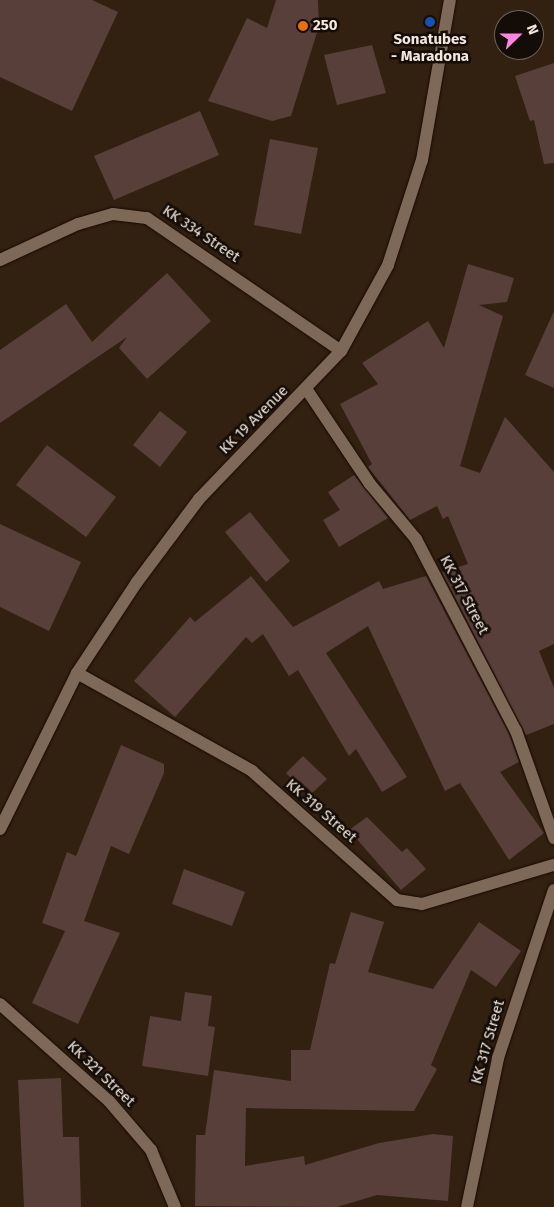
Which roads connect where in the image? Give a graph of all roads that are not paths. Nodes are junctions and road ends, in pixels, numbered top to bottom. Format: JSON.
{"nodes":[{"id":1,"x":450,"y":0,"type":"edge"},
{"id":2,"x":0,"y":260,"type":"edge"},
{"id":3,"x":341,"y":351,"type":"junction"},
{"id":4,"x":307,"y":390,"type":"junction"},
{"id":5,"x":77,"y":673,"type":"junction"},
{"id":6,"x":0,"y":829,"type":"edge"},
{"id":7,"x":554,"y":838,"type":"edge"},
{"id":8,"x":554,"y":866,"type":"edge"},
{"id":9,"x":554,"y":890,"type":"edge"},
{"id":10,"x":0,"y":1004,"type":"edge"},
{"id":11,"x":174,"y":1207,"type":"edge"},
{"id":12,"x":466,"y":1207,"type":"edge"}],
"edges":[{"from":1,"to":3,"type":"street","name":"KK 19 Avenue"},
{"from":2,"to":3,"type":"street","name":"KK 334 Street"},
{"from":3,"to":4,"type":"street","name":"KK 19 Avenue"},
{"from":4,"to":5,"type":"street","name":"KK 19 Avenue"},
{"from":4,"to":7,"type":"street","name":"KK 317 Street"},
{"from":5,"to":6,"type":"street","name":"KK 19 Avenue"},
{"from":5,"to":8,"type":"street","name":"KK 319 Street"},
{"from":9,"to":12,"type":"street","name":"KK 317 Street"},
{"from":10,"to":11,"type":"street","name":"KK 321 Street"}]}
